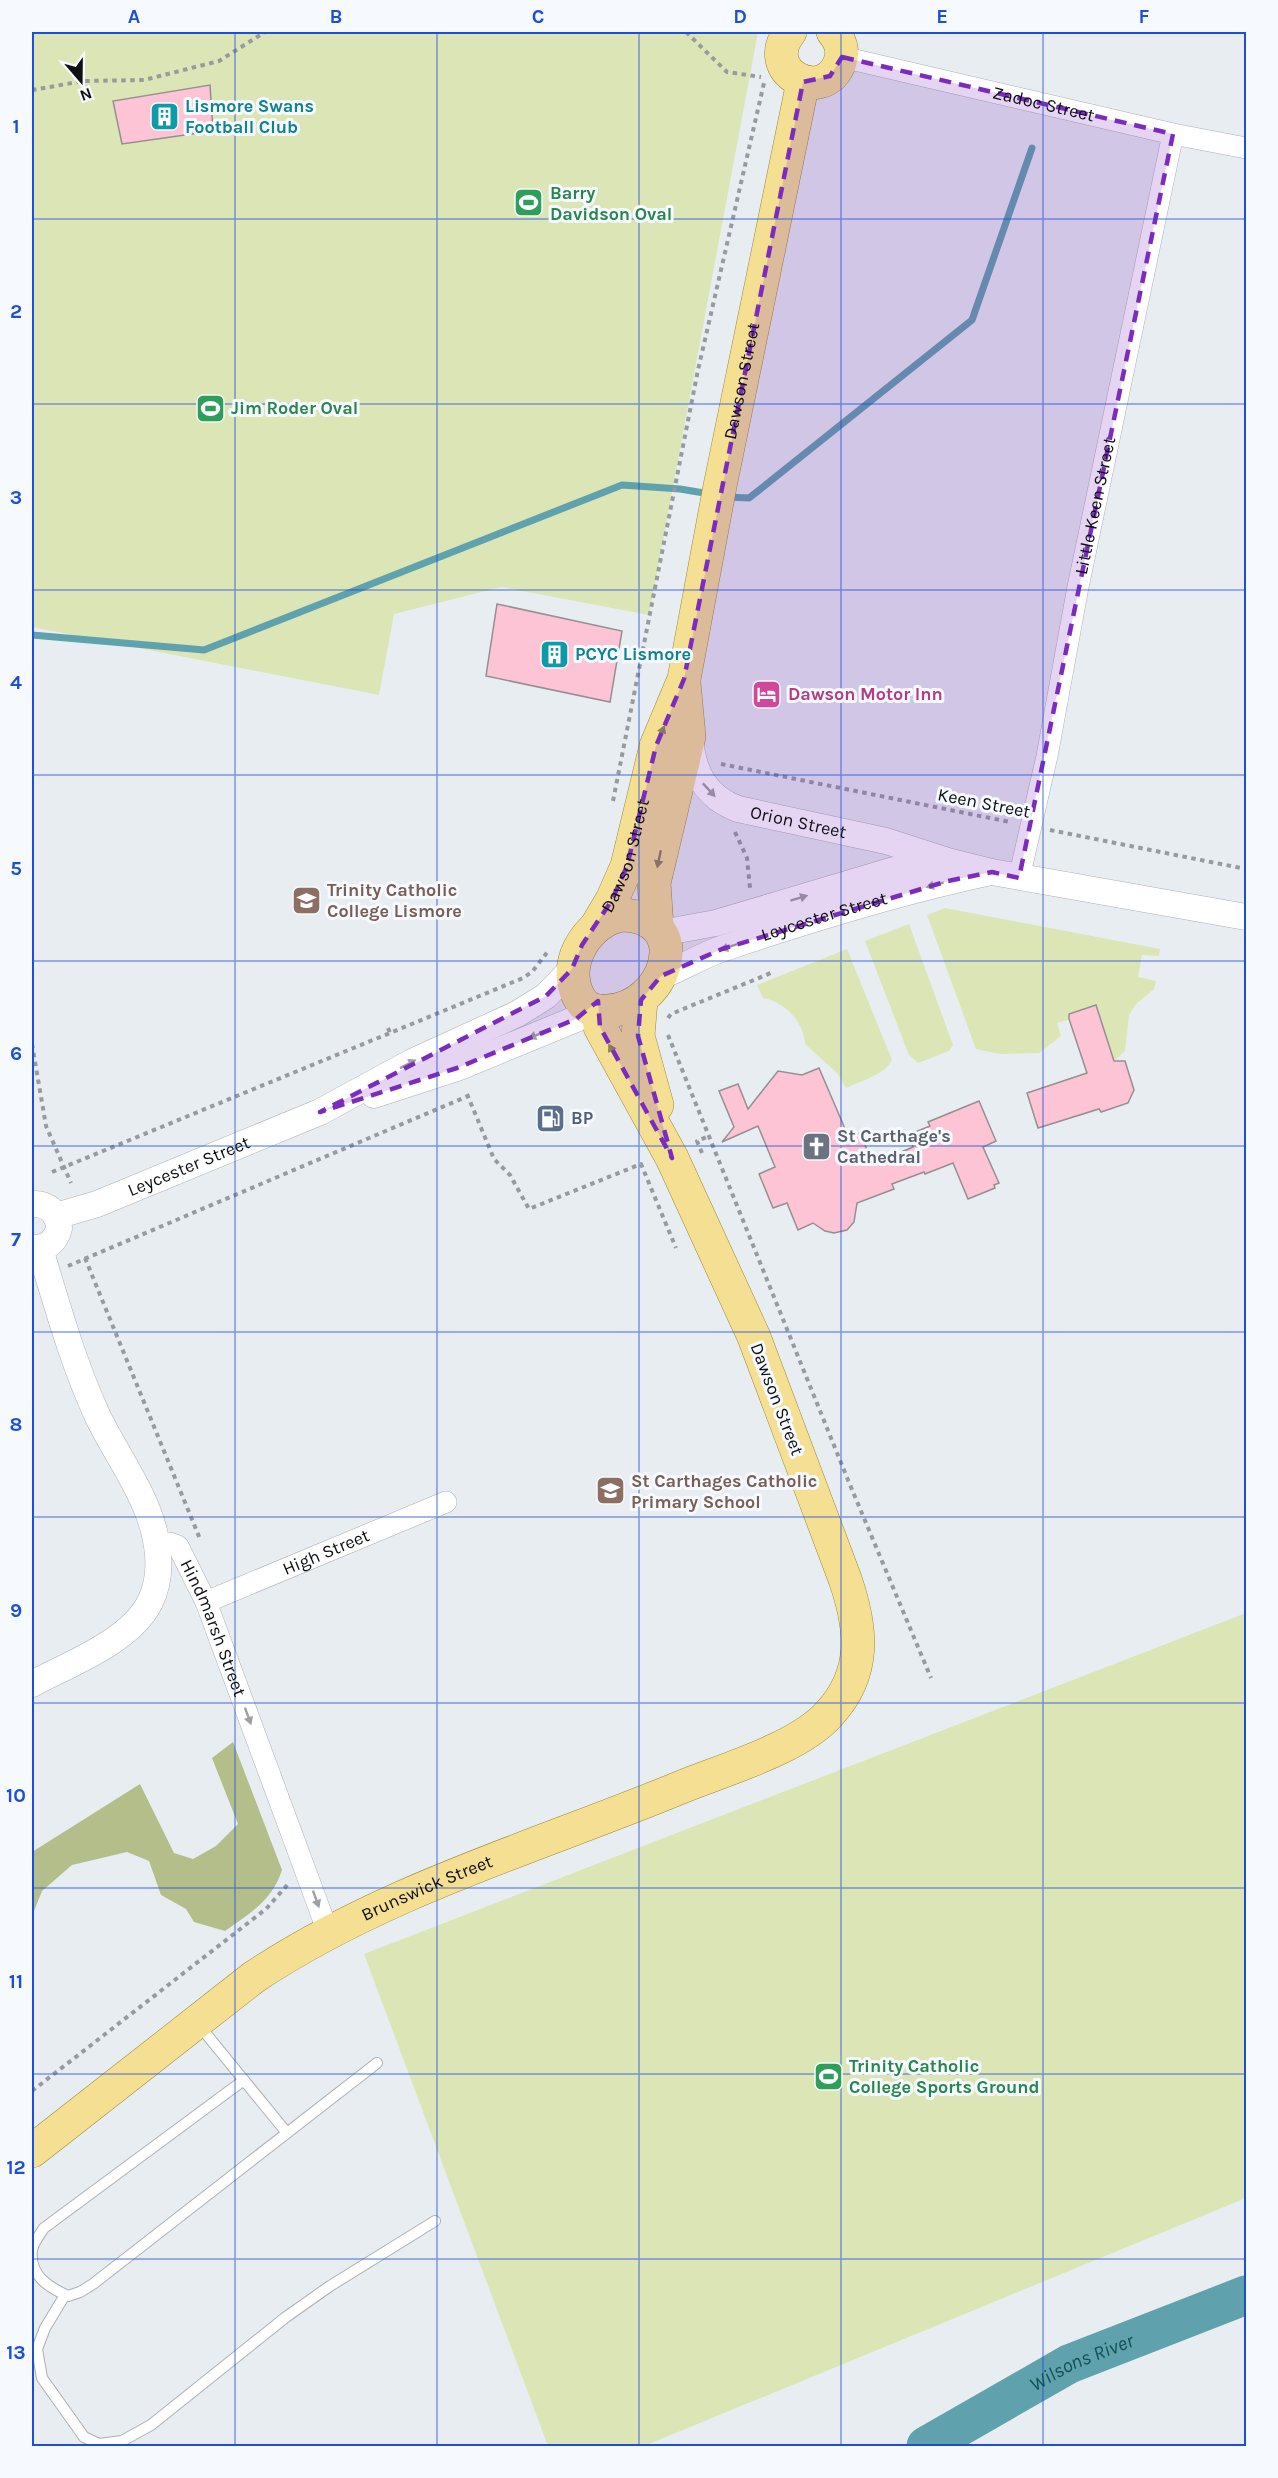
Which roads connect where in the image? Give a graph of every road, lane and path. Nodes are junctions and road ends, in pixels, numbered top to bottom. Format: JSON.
{"nodes":[{"id":1,"x":265,"y":32,"type":"edge"},
{"id":2,"x":686,"y":32,"type":"edge"},
{"id":3,"x":790,"y":32,"type":"edge"},
{"id":4,"x":837,"y":44,"type":"edge"},
{"id":5,"x":802,"y":82,"type":"junction"},
{"id":6,"x":32,"y":90,"type":"edge"},
{"id":7,"x":1173,"y":135,"type":"junction"},
{"id":8,"x":1246,"y":148,"type":"edge"},
{"id":9,"x":684,"y":679,"type":"junction"},
{"id":10,"x":689,"y":736,"type":"junction"},
{"id":11,"x":716,"y":763,"type":"dead end"},
{"id":12,"x":611,"y":809,"type":"dead end"},
{"id":13,"x":735,"y":821,"type":"dead end"},
{"id":14,"x":1031,"y":826,"type":"junction"},
{"id":15,"x":948,"y":861,"type":"junction"},
{"id":16,"x":1246,"y":869,"type":"edge"},
{"id":17,"x":992,"y":872,"type":"junction"},
{"id":18,"x":1019,"y":878,"type":"junction"},
{"id":19,"x":750,"y":888,"type":"dead end"},
{"id":20,"x":1246,"y":917,"type":"edge"},
{"id":21,"x":596,"y":927,"type":"junction"},
{"id":22,"x":659,"y":930,"type":"junction"},
{"id":23,"x":562,"y":957,"type":"junction"},
{"id":24,"x":771,"y":973,"type":"dead end"},
{"id":25,"x":655,"y":999,"type":"junction"},
{"id":26,"x":594,"y":1010,"type":"junction"},
{"id":27,"x":434,"y":1014,"type":"junction"},
{"id":28,"x":438,"y":1022,"type":"dead end"},
{"id":29,"x":667,"y":1033,"type":"dead end"},
{"id":30,"x":32,"y":1044,"type":"edge"},
{"id":31,"x":320,"y":1112,"type":"junction"},
{"id":32,"x":672,"y":1158,"type":"junction"},
{"id":33,"x":64,"y":1167,"type":"junction"},
{"id":34,"x":52,"y":1172,"type":"dead end"},
{"id":35,"x":71,"y":1183,"type":"dead end"},
{"id":36,"x":32,"y":1204,"type":"edge"},
{"id":37,"x":57,"y":1216,"type":"junction"},
{"id":38,"x":36,"y":1248,"type":"edge"},
{"id":39,"x":676,"y":1248,"type":"dead end"},
{"id":40,"x":85,"y":1258,"type":"junction"},
{"id":41,"x":68,"y":1266,"type":"dead end"},
{"id":42,"x":446,"y":1502,"type":"dead end"},
{"id":43,"x":201,"y":1540,"type":"dead end"},
{"id":44,"x":158,"y":1548,"type":"junction"},
{"id":45,"x":206,"y":1602,"type":"junction"},
{"id":46,"x":931,"y":1678,"type":"dead end"},
{"id":47,"x":850,"y":1683,"type":"joint"},
{"id":48,"x":32,"y":1684,"type":"edge"},
{"id":49,"x":304,"y":1868,"type":"junction"},
{"id":50,"x":328,"y":1932,"type":"junction"},
{"id":51,"x":196,"y":2023,"type":"junction"},
{"id":52,"x":377,"y":2063,"type":"dead end"},
{"id":53,"x":244,"y":2080,"type":"junction"},
{"id":54,"x":32,"y":2091,"type":"edge"},
{"id":55,"x":287,"y":2133,"type":"junction"},
{"id":56,"x":32,"y":2151,"type":"edge"},
{"id":57,"x":435,"y":2221,"type":"dead end"},
{"id":58,"x":65,"y":2295,"type":"junction"}],
"edges":[{"from":1,"to":6,"type":"path"},
{"from":2,"to":12,"type":"path"},
{"from":3,"to":5,"type":"main road"},
{"from":4,"to":5,"type":"main road"},
{"from":4,"to":7,"type":"street","name":"Zadoc Street"},
{"from":5,"to":9,"type":"main road","name":"Dawson Street"},
{"from":7,"to":8,"type":"street","name":"Zadoc Street"},
{"from":7,"to":14,"type":"street","name":"Little Keen Street"},
{"from":9,"to":10,"type":"main road","name":"Dawson Street"},
{"from":21,"to":9,"type":"main road","name":"Dawson Street","one_way":true},
{"from":10,"to":15,"type":"street","name":"Orion Street","one_way":true},
{"from":10,"to":22,"type":"main road","name":"Dawson Street","one_way":true},
{"from":11,"to":14,"type":"path","name":"Keen Street"},
{"from":13,"to":19,"type":"path"},
{"from":14,"to":16,"type":"path","name":"Keen Street"},
{"from":14,"to":18,"type":"street","name":"Little Keen Street"},
{"from":15,"to":17,"type":"street","name":"Orion Street"},
{"from":22,"to":15,"type":"street","name":"Orion Street","one_way":true},
{"from":17,"to":18,"type":"street","name":"Orion Street"},
{"from":17,"to":25,"type":"street","name":"Leycester Street","one_way":true},
{"from":18,"to":20,"type":"street","name":"Orion Street"},
{"from":21,"to":22,"type":"main road"},
{"from":21,"to":23,"type":"main road"},
{"from":22,"to":25,"type":"main road"},
{"from":23,"to":26,"type":"main road"},
{"from":23,"to":27,"type":"path"},
{"from":31,"to":23,"type":"street","name":"Leycester Street","one_way":true},
{"from":24,"to":25,"type":"path"},
{"from":25,"to":26,"type":"main road"},
{"from":25,"to":32,"type":"main road","name":"Dawson Street"},
{"from":26,"to":31,"type":"street","name":"Leycester Street","one_way":true},
{"from":32,"to":26,"type":"main road","name":"Dawson Street","one_way":true},
{"from":27,"to":28,"type":"path"},
{"from":27,"to":33,"type":"path"},
{"from":29,"to":46,"type":"path"},
{"from":30,"to":33,"type":"path"},
{"from":31,"to":37,"type":"street","name":"Leycester Street"},
{"from":32,"to":47,"type":"main road","name":"Dawson Street"},
{"from":33,"to":34,"type":"path"},
{"from":33,"to":35,"type":"path"},
{"from":36,"to":37,"type":"street"},
{"from":37,"to":38,"type":"street"},
{"from":38,"to":44,"type":"street","name":"Hindmarsh Street"},
{"from":39,"to":40,"type":"path"},
{"from":40,"to":41,"type":"path"},
{"from":40,"to":43,"type":"path"},
{"from":42,"to":45,"type":"street","name":"High Street"},
{"from":44,"to":45,"type":"street","name":"Hindmarsh Street"},
{"from":44,"to":48,"type":"street"},
{"from":45,"to":49,"type":"street","name":"Hindmarsh Street","one_way":true},
{"from":47,"to":50,"type":"main road","name":"Brunswick Street"},
{"from":49,"to":50,"type":"street","name":"Hindmarsh Street","one_way":true},
{"from":49,"to":54,"type":"path"},
{"from":50,"to":51,"type":"main road","name":"Brunswick Street"},
{"from":51,"to":53,"type":"lane"},
{"from":51,"to":56,"type":"main road","name":"Brunswick Street"},
{"from":52,"to":55,"type":"lane"},
{"from":53,"to":55,"type":"lane"},
{"from":53,"to":58,"type":"lane"},
{"from":55,"to":58,"type":"lane"},
{"from":57,"to":58,"type":"lane"}]}
